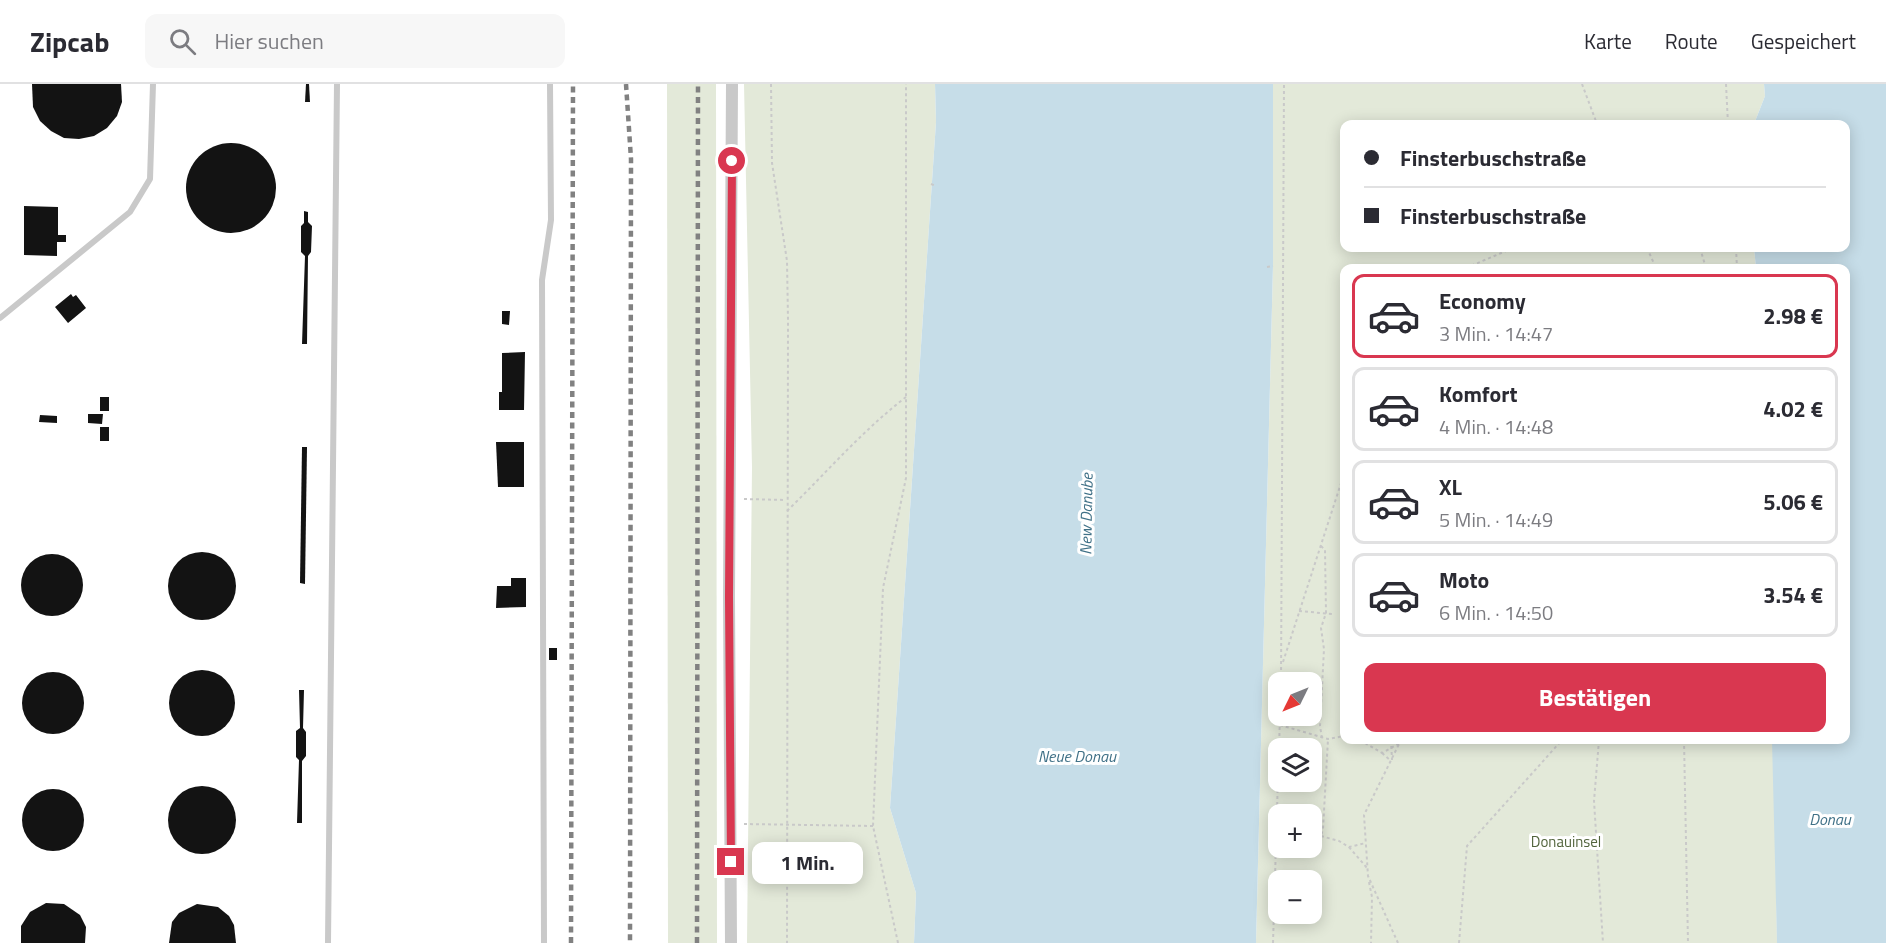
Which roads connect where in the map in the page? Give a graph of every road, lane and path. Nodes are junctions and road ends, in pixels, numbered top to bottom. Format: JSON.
{"nodes":[{"id":1,"x":153,"y":84,"type":"edge"},
{"id":2,"x":337,"y":84,"type":"edge"},
{"id":3,"x":550,"y":84,"type":"edge"},
{"id":4,"x":732,"y":84,"type":"edge"},
{"id":5,"x":771,"y":84,"type":"edge"},
{"id":6,"x":906,"y":84,"type":"edge"},
{"id":7,"x":1284,"y":84,"type":"edge"},
{"id":8,"x":1582,"y":84,"type":"edge"},
{"id":9,"x":1726,"y":84,"type":"edge"},
{"id":10,"x":1596,"y":120,"type":"edge"},
{"id":11,"x":1728,"y":120,"type":"edge"},
{"id":12,"x":931,"y":184,"type":"dead end"},
{"id":13,"x":936,"y":186,"type":"dead end"},
{"id":14,"x":1504,"y":252,"type":"edge"},
{"id":15,"x":1476,"y":264,"type":"edge"},
{"id":16,"x":1273,"y":266,"type":"dead end"},
{"id":17,"x":1267,"y":267,"type":"dead end"},
{"id":18,"x":0,"y":318,"type":"edge"},
{"id":19,"x":906,"y":397,"type":"junction"},
{"id":20,"x":1340,"y":487,"type":"edge"},
{"id":21,"x":744,"y":499,"type":"dead end"},
{"id":22,"x":787,"y":500,"type":"junction"},
{"id":23,"x":787,"y":511,"type":"junction"},
{"id":24,"x":1320,"y":546,"type":"junction"},
{"id":25,"x":1299,"y":611,"type":"junction"},
{"id":26,"x":1326,"y":613,"type":"junction"},
{"id":27,"x":1332,"y":614,"type":"dead end"},
{"id":28,"x":1281,"y":667,"type":"junction"},
{"id":29,"x":1281,"y":672,"type":"edge"},
{"id":30,"x":1283,"y":726,"type":"edge"},
{"id":31,"x":1340,"y":737,"type":"edge"},
{"id":32,"x":1323,"y":738,"type":"junction"},
{"id":33,"x":1328,"y":739,"type":"junction"},
{"id":34,"x":1367,"y":744,"type":"edge"},
{"id":35,"x":1391,"y":744,"type":"edge"},
{"id":36,"x":1397,"y":744,"type":"edge"},
{"id":37,"x":1400,"y":744,"type":"edge"},
{"id":38,"x":1558,"y":744,"type":"edge"},
{"id":39,"x":1599,"y":744,"type":"edge"},
{"id":40,"x":1684,"y":744,"type":"edge"},
{"id":41,"x":1391,"y":748,"type":"junction"},
{"id":42,"x":1382,"y":753,"type":"junction"},
{"id":43,"x":1392,"y":763,"type":"junction"},
{"id":44,"x":742,"y":824,"type":"dead end"},
{"id":45,"x":788,"y":824,"type":"junction"},
{"id":46,"x":873,"y":826,"type":"junction"},
{"id":47,"x":1323,"y":829,"type":"junction"},
{"id":48,"x":1322,"y":832,"type":"edge"},
{"id":49,"x":1322,"y":836,"type":"edge"},
{"id":50,"x":1328,"y":837,"type":"junction"},
{"id":51,"x":1366,"y":843,"type":"junction"},
{"id":52,"x":1349,"y":847,"type":"junction"},
{"id":53,"x":1276,"y":858,"type":"edge"},
{"id":54,"x":1368,"y":870,"type":"junction"},
{"id":55,"x":1368,"y":876,"type":"junction"},
{"id":56,"x":328,"y":943,"type":"edge"},
{"id":57,"x":544,"y":943,"type":"edge"},
{"id":58,"x":731,"y":943,"type":"edge"},
{"id":59,"x":787,"y":943,"type":"edge"},
{"id":60,"x":898,"y":943,"type":"edge"},
{"id":61,"x":1273,"y":943,"type":"edge"},
{"id":62,"x":1371,"y":943,"type":"edge"},
{"id":63,"x":1398,"y":943,"type":"edge"},
{"id":64,"x":1459,"y":943,"type":"edge"},
{"id":65,"x":1603,"y":943,"type":"edge"},
{"id":66,"x":1688,"y":943,"type":"edge"}],
"edges":[{"from":1,"to":18,"type":"lane"},
{"from":2,"to":56,"type":"lane"},
{"from":3,"to":57,"type":"lane"},
{"from":4,"to":58,"type":"street"},
{"from":5,"to":22,"type":"path"},
{"from":6,"to":19,"type":"path"},
{"from":7,"to":28,"type":"path"},
{"from":8,"to":10,"type":"path"},
{"from":9,"to":11,"type":"path"},
{"from":12,"to":13,"type":"path"},
{"from":14,"to":15,"type":"path"},
{"from":16,"to":17,"type":"path"},
{"from":19,"to":23,"type":"path"},
{"from":19,"to":46,"type":"path"},
{"from":20,"to":24,"type":"path"},
{"from":21,"to":22,"type":"path"},
{"from":22,"to":23,"type":"path"},
{"from":23,"to":45,"type":"path"},
{"from":24,"to":25,"type":"path"},
{"from":24,"to":26,"type":"path"},
{"from":25,"to":26,"type":"path"},
{"from":25,"to":28,"type":"path"},
{"from":26,"to":27,"type":"path"},
{"from":26,"to":32,"type":"path"},
{"from":28,"to":29,"type":"path"},
{"from":30,"to":32,"type":"path"},
{"from":31,"to":33,"type":"path"},
{"from":32,"to":33,"type":"path"},
{"from":33,"to":47,"type":"path"},
{"from":34,"to":42,"type":"path"},
{"from":35,"to":41,"type":"path"},
{"from":36,"to":41,"type":"path"},
{"from":37,"to":43,"type":"path"},
{"from":38,"to":64,"type":"path"},
{"from":39,"to":65,"type":"path"},
{"from":40,"to":66,"type":"path"},
{"from":41,"to":42,"type":"path"},
{"from":41,"to":43,"type":"path"},
{"from":42,"to":43,"type":"path"},
{"from":43,"to":51,"type":"path"},
{"from":44,"to":45,"type":"path"},
{"from":45,"to":46,"type":"path"},
{"from":45,"to":59,"type":"path"},
{"from":46,"to":60,"type":"path"},
{"from":47,"to":48,"type":"path"},
{"from":47,"to":50,"type":"path"},
{"from":49,"to":50,"type":"path"},
{"from":50,"to":52,"type":"path"},
{"from":51,"to":52,"type":"path"},
{"from":51,"to":54,"type":"path"},
{"from":52,"to":54,"type":"path"},
{"from":53,"to":61,"type":"path"},
{"from":54,"to":55,"type":"path"},
{"from":55,"to":62,"type":"path"},
{"from":55,"to":63,"type":"path"}]}
